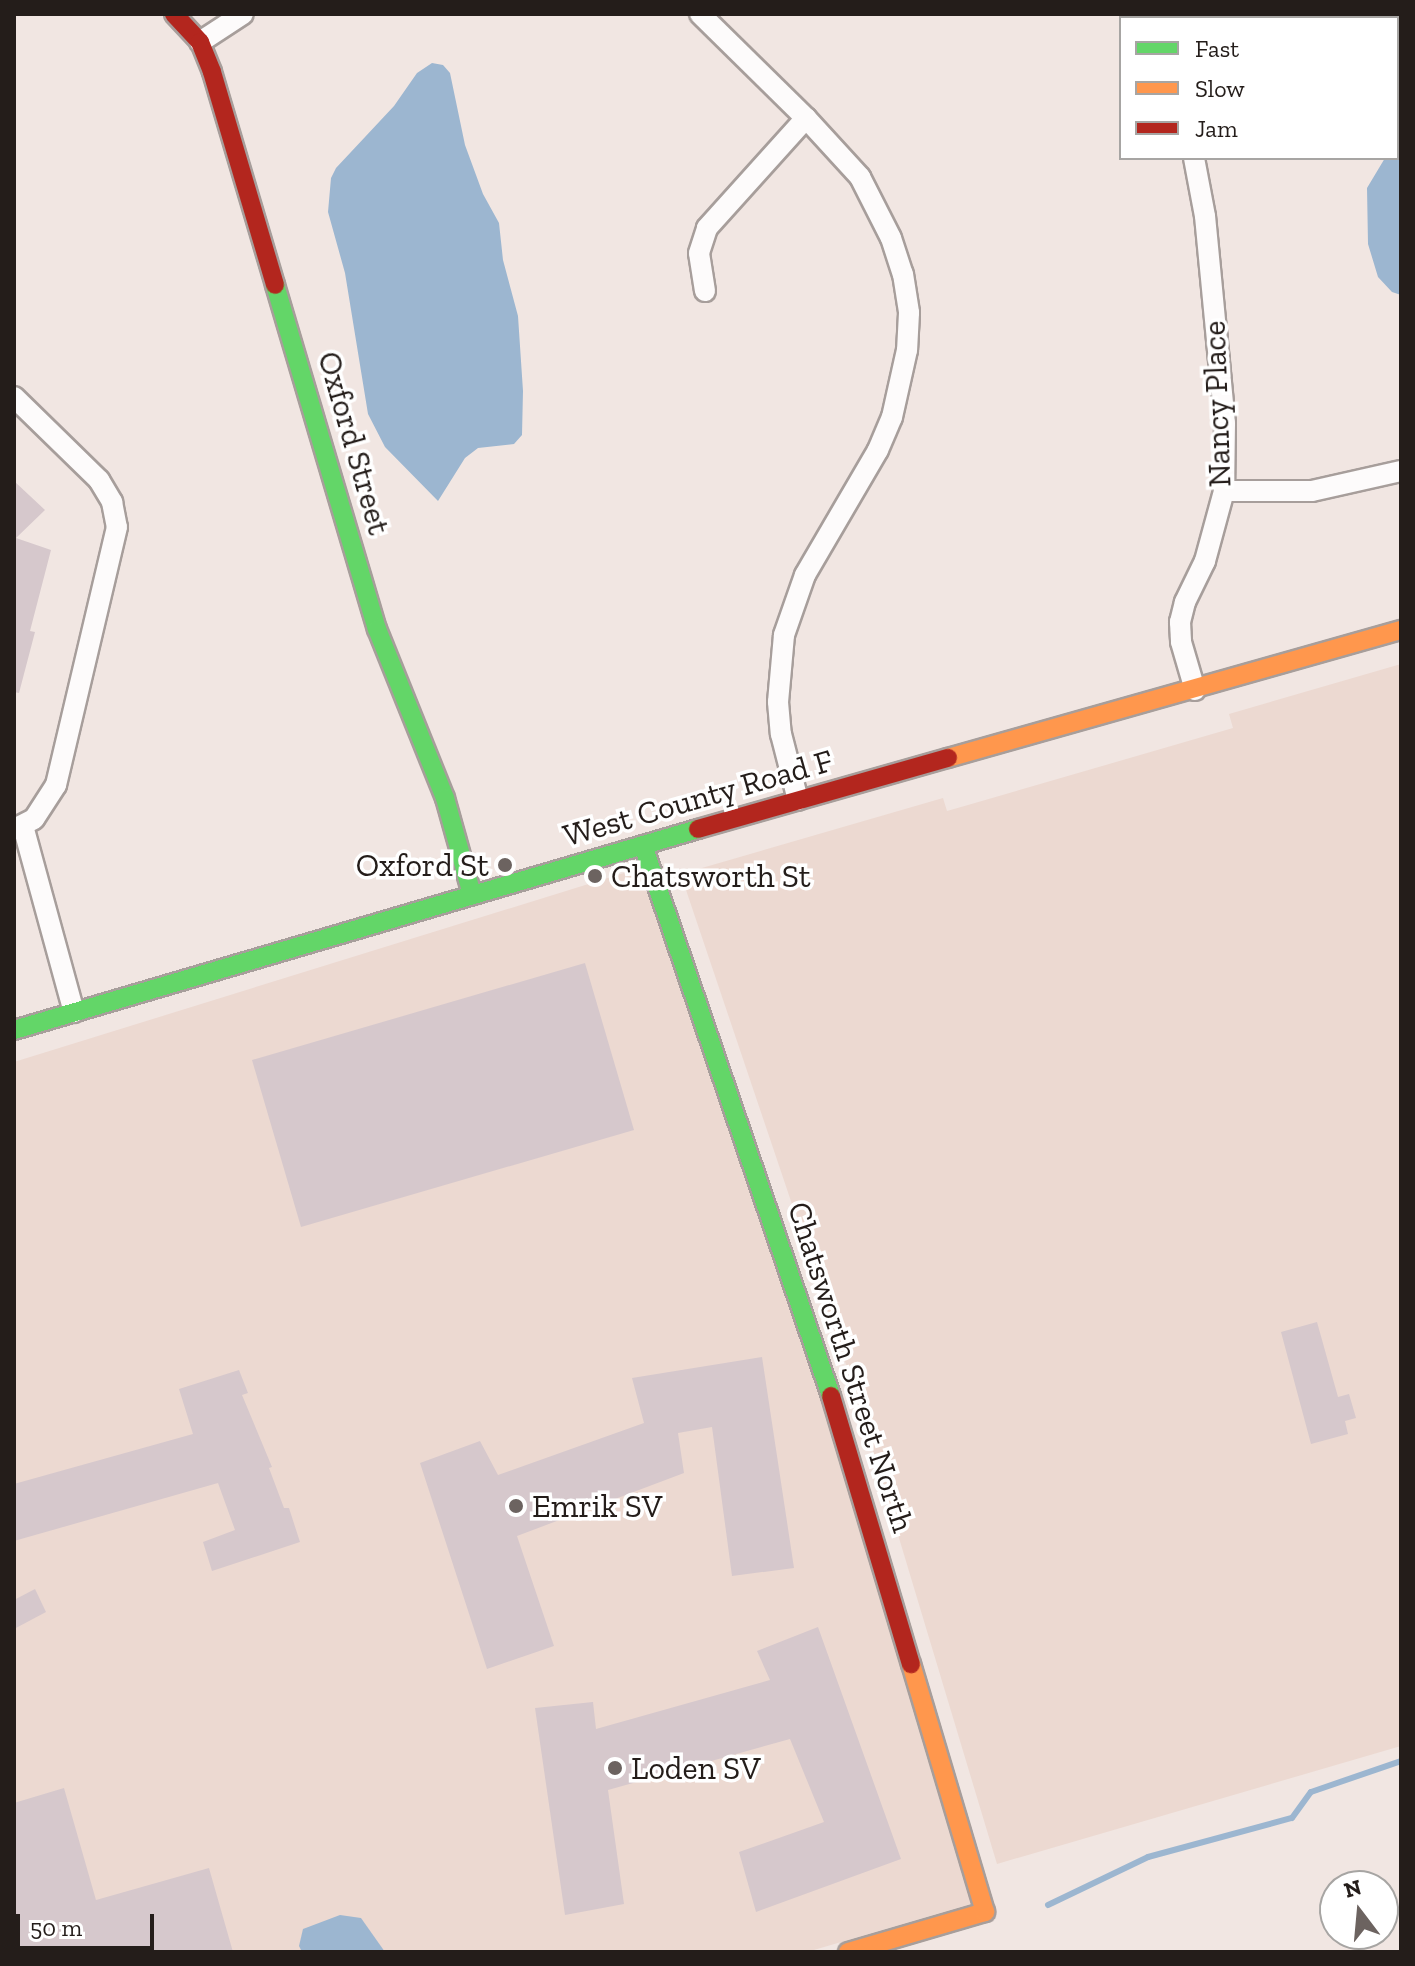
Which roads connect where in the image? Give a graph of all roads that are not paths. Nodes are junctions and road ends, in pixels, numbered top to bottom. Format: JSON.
{"nodes":[{"id":1,"x":174,"y":14,"type":"edge"},
{"id":2,"x":243,"y":14,"type":"edge"},
{"id":3,"x":700,"y":14,"type":"edge"},
{"id":4,"x":200,"y":42,"type":"junction"},
{"id":5,"x":806,"y":118,"type":"junction"},
{"id":6,"x":1194,"y":160,"type":"edge"},
{"id":7,"x":705,"y":291,"type":"dead end"},
{"id":8,"x":14,"y":397,"type":"edge"},
{"id":9,"x":1401,"y":471,"type":"edge"},
{"id":10,"x":1224,"y":491,"type":"junction"},
{"id":11,"x":1401,"y":630,"type":"edge"},
{"id":12,"x":1195,"y":690,"type":"junction"},
{"id":13,"x":798,"y":800,"type":"junction"},
{"id":14,"x":18,"y":827,"type":"edge"},
{"id":15,"x":643,"y":845,"type":"junction"},
{"id":16,"x":472,"y":895,"type":"junction"},
{"id":17,"x":74,"y":1012,"type":"junction"},
{"id":18,"x":14,"y":1030,"type":"edge"},
{"id":19,"x":848,"y":1952,"type":"edge"}],
"edges":[{"from":1,"to":4,"type":"street","name":"Oxford Street"},
{"from":2,"to":4,"type":"street"},
{"from":3,"to":5,"type":"street"},
{"from":4,"to":16,"type":"street","name":"Oxford Street"},
{"from":5,"to":7,"type":"street"},
{"from":5,"to":13,"type":"street"},
{"from":6,"to":10,"type":"street","name":"Nancy Place"},
{"from":8,"to":14,"type":"street"},
{"from":9,"to":10,"type":"street"},
{"from":10,"to":12,"type":"street","name":"Nancy Place"},
{"from":11,"to":12,"type":"street","name":"West County Road F"},
{"from":12,"to":13,"type":"street","name":"West County Road F"},
{"from":13,"to":15,"type":"street","name":"West County Road F"},
{"from":14,"to":17,"type":"street"},
{"from":15,"to":16,"type":"street","name":"West County Road F"},
{"from":15,"to":19,"type":"street","name":"Chatsworth Street North"},
{"from":16,"to":17,"type":"street","name":"West County Road F"},
{"from":17,"to":18,"type":"street","name":"West County Road F"}]}
